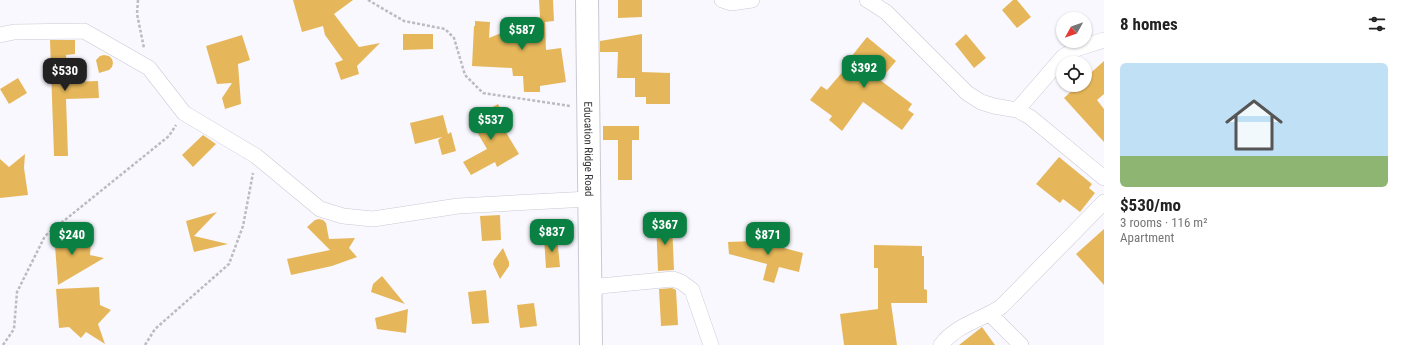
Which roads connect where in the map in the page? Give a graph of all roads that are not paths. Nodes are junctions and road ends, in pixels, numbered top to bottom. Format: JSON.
{"nodes":[{"id":1,"x":587,"y":0,"type":"edge"},
{"id":2,"x":722,"y":0,"type":"edge"},
{"id":3,"x":752,"y":0,"type":"edge"},
{"id":4,"x":867,"y":0,"type":"edge"},
{"id":5,"x":0,"y":35,"type":"edge"},
{"id":6,"x":1104,"y":40,"type":"edge"},
{"id":7,"x":1016,"y":110,"type":"junction"},
{"id":8,"x":1104,"y":178,"type":"edge"},
{"id":9,"x":589,"y":199,"type":"junction"},
{"id":10,"x":1104,"y":202,"type":"edge"},
{"id":11,"x":591,"y":293,"type":"junction"},
{"id":12,"x":990,"y":314,"type":"junction"},
{"id":13,"x":590,"y":345,"type":"edge"},
{"id":14,"x":711,"y":345,"type":"edge"},
{"id":15,"x":941,"y":345,"type":"edge"},
{"id":16,"x":1021,"y":345,"type":"edge"}],
"edges":[{"from":1,"to":9,"type":"main road","name":"Education Ridge Road"},
{"from":2,"to":3,"type":"street"},
{"from":4,"to":7,"type":"street"},
{"from":5,"to":9,"type":"street"},
{"from":6,"to":7,"type":"street"},
{"from":7,"to":8,"type":"street"},
{"from":9,"to":11,"type":"main road","name":"Education Ridge Road"},
{"from":10,"to":12,"type":"street"},
{"from":11,"to":13,"type":"main road","name":"Education Ridge Road"},
{"from":11,"to":14,"type":"street"},
{"from":12,"to":15,"type":"street"},
{"from":12,"to":16,"type":"street"}]}
